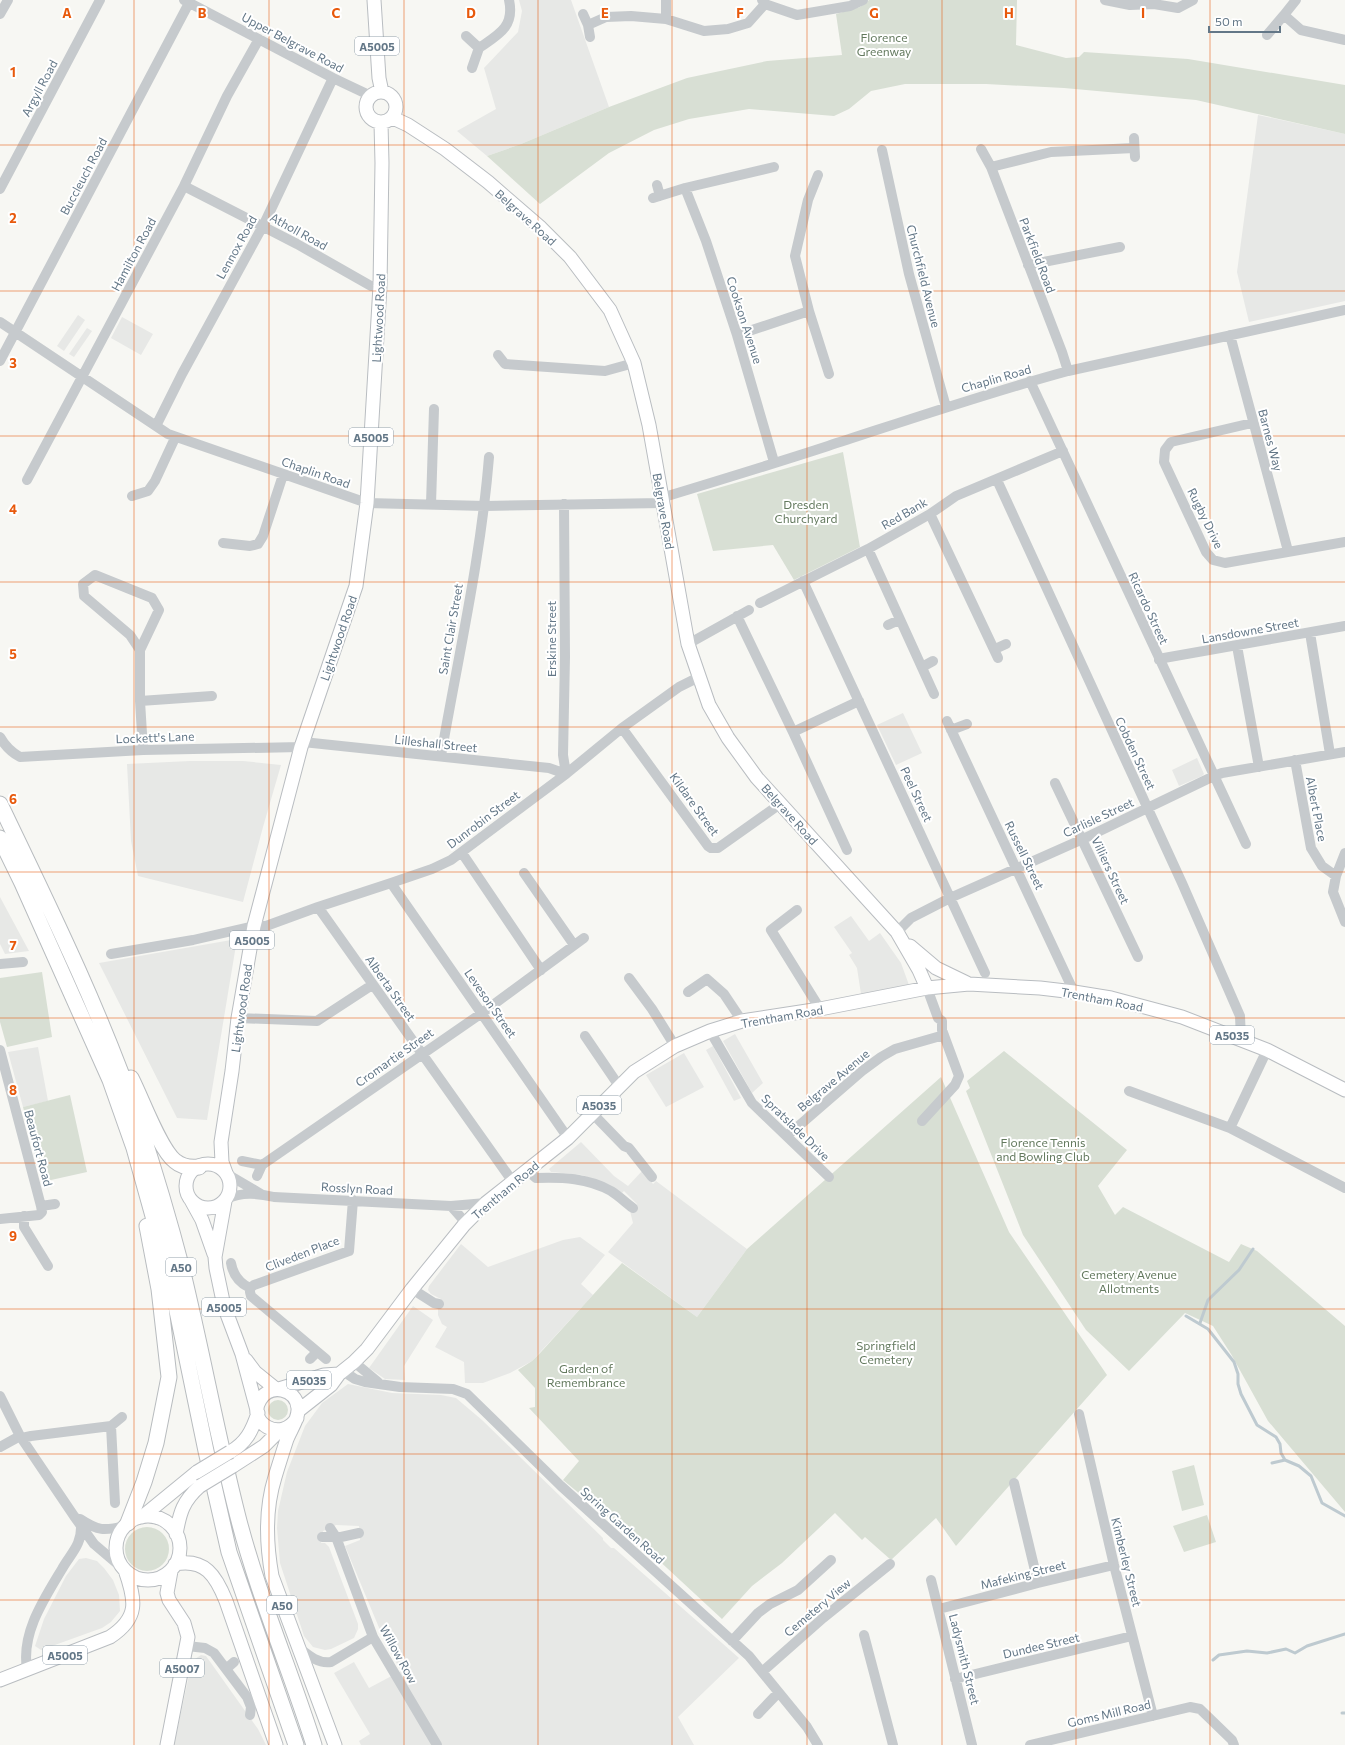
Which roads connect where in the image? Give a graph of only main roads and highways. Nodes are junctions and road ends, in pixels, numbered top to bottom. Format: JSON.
{"nodes":[{"id":1,"x":374,"y":0,"type":"edge"},
{"id":2,"x":376,"y":94,"type":"junction"},
{"id":3,"x":387,"y":120,"type":"junction"},
{"id":4,"x":0,"y":804,"type":"edge"},
{"id":5,"x":0,"y":838,"type":"edge"},
{"id":6,"x":899,"y":935,"type":"junction"},
{"id":7,"x":969,"y":984,"type":"junction"},
{"id":8,"x":927,"y":988,"type":"junction"},
{"id":9,"x":90,"y":997,"type":"junction"},
{"id":10,"x":1345,"y":1090,"type":"edge"},
{"id":11,"x":129,"y":1135,"type":"junction"},
{"id":12,"x":221,"y":1142,"type":"junction"},
{"id":13,"x":200,"y":1166,"type":"junction"},
{"id":14,"x":226,"y":1174,"type":"junction"},
{"id":15,"x":191,"y":1199,"type":"junction"},
{"id":16,"x":225,"y":1200,"type":"junction"},
{"id":17,"x":215,"y":1257,"type":"junction"},
{"id":18,"x":242,"y":1354,"type":"junction"},
{"id":19,"x":341,"y":1372,"type":"junction"},
{"id":20,"x":278,"y":1389,"type":"junction"},
{"id":21,"x":257,"y":1411,"type":"junction"},
{"id":22,"x":298,"y":1414,"type":"junction"},
{"id":23,"x":280,"y":1430,"type":"junction"},
{"id":24,"x":142,"y":1517,"type":"junction"},
{"id":25,"x":126,"y":1525,"type":"junction"},
{"id":26,"x":176,"y":1534,"type":"junction"},
{"id":27,"x":123,"y":1568,"type":"junction"},
{"id":28,"x":173,"y":1568,"type":"junction"},
{"id":29,"x":0,"y":1680,"type":"edge"},
{"id":30,"x":167,"y":1745,"type":"edge"},
{"id":31,"x":276,"y":1745,"type":"edge"},
{"id":32,"x":296,"y":1745,"type":"edge"},
{"id":33,"x":314,"y":1745,"type":"edge"},
{"id":34,"x":335,"y":1745,"type":"edge"}],
"edges":[{"from":1,"to":2,"type":"main road","number":"A5005"},
{"from":2,"to":3,"type":"main road","number":"A5005"},
{"from":2,"to":3,"type":"main road","number":"A5005"},
{"from":3,"to":6,"type":"main road","name":"Belgrave Road"},
{"from":3,"to":12,"type":"main road","name":"Lightwood Road","number":"A5005"},
{"from":4,"to":9,"type":"highway","number":"A50"},
{"from":5,"to":11,"type":"highway","number":"A50"},
{"from":6,"to":7,"type":"main road","name":"Belgrave Road"},
{"from":6,"to":8,"type":"main road","name":"Belgrave Road"},
{"from":7,"to":8,"type":"main road","name":"Trentham Road","number":"A5035"},
{"from":7,"to":10,"type":"main road","name":"Trentham Road","number":"A5035"},
{"from":8,"to":19,"type":"main road","name":"Trentham Road","number":"A5035"},
{"from":9,"to":13,"type":"highway"},
{"from":9,"to":33,"type":"highway","number":"A50"},
{"from":11,"to":25,"type":"highway"},
{"from":11,"to":32,"type":"highway","number":"A50"},
{"from":12,"to":13,"type":"main road","name":"Lightwood Road","number":"A5005"},
{"from":12,"to":14,"type":"main road","name":"Lightwood Road","number":"A5005"},
{"from":13,"to":14,"type":"main road"},
{"from":13,"to":15,"type":"main road"},
{"from":14,"to":16,"type":"main road"},
{"from":15,"to":16,"type":"main road"},
{"from":15,"to":17,"type":"main road","number":"A5005"},
{"from":16,"to":17,"type":"main road","number":"A5005"},
{"from":17,"to":18,"type":"main road","number":"A5005"},
{"from":18,"to":20,"type":"main road","number":"A5005"},
{"from":18,"to":21,"type":"main road","number":"A5005"},
{"from":19,"to":20,"type":"main road","number":"A5035"},
{"from":19,"to":22,"type":"main road","number":"A5035"},
{"from":20,"to":21,"type":"main road"},
{"from":20,"to":22,"type":"main road"},
{"from":21,"to":23,"type":"main road"},
{"from":21,"to":24,"type":"main road","bridge":true},
{"from":22,"to":23,"type":"main road"},
{"from":22,"to":34,"type":"main road","number":"A50"},
{"from":23,"to":26,"type":"main road","bridge":true},
{"from":24,"to":25,"type":"main road"},
{"from":24,"to":26,"type":"main road"},
{"from":25,"to":27,"type":"main road"},
{"from":26,"to":28,"type":"main road","number":"A5007"},
{"from":27,"to":28,"type":"main road"},
{"from":27,"to":29,"type":"main road","number":"A5005"},
{"from":28,"to":30,"type":"main road","number":"A5007"},
{"from":28,"to":31,"type":"main road"}]}
